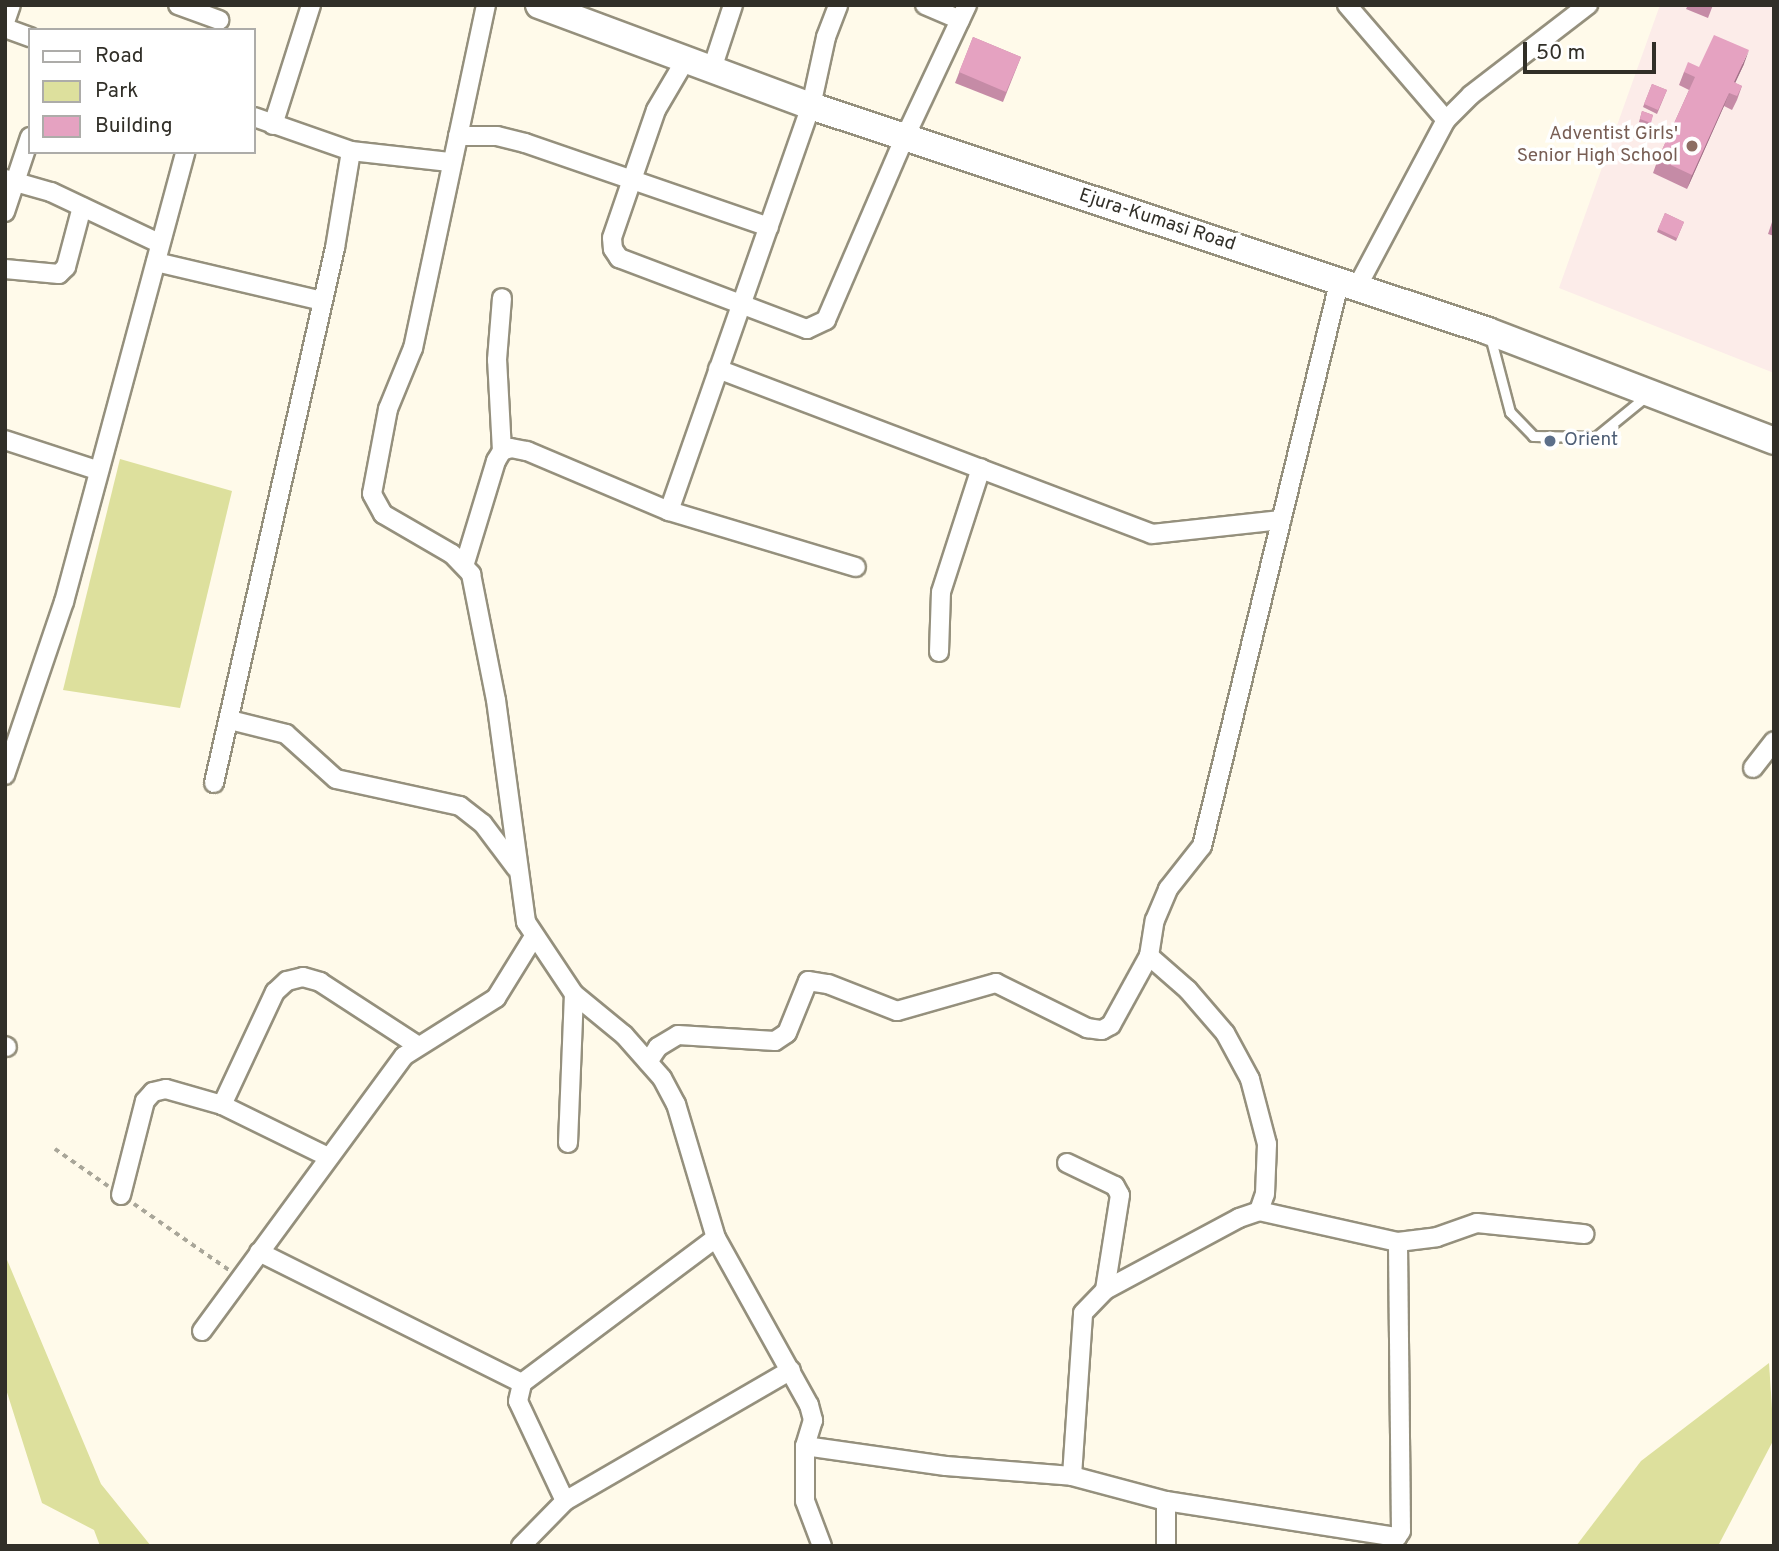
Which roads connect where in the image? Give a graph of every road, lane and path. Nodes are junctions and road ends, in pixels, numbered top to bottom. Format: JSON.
{"nodes":[{"id":1,"x":11,"y":5,"type":"edge"},
{"id":2,"x":178,"y":5,"type":"edge"},
{"id":3,"x":311,"y":5,"type":"edge"},
{"id":4,"x":486,"y":5,"type":"edge"},
{"id":5,"x":539,"y":5,"type":"edge"},
{"id":6,"x":733,"y":5,"type":"edge"},
{"id":7,"x":838,"y":5,"type":"edge"},
{"id":8,"x":925,"y":5,"type":"edge"},
{"id":9,"x":1347,"y":5,"type":"edge"},
{"id":10,"x":1588,"y":5,"type":"edge"},
{"id":11,"x":964,"y":13,"type":"edge"},
{"id":12,"x":220,"y":18,"type":"edge"},
{"id":13,"x":5,"y":22,"type":"edge"},
{"id":14,"x":5,"y":28,"type":"edge"},
{"id":15,"x":28,"y":36,"type":"edge"},
{"id":16,"x":686,"y":59,"type":"junction"},
{"id":17,"x":712,"y":69,"type":"junction"},
{"id":18,"x":811,"y":106,"type":"junction"},
{"id":19,"x":256,"y":118,"type":"edge"},
{"id":20,"x":1446,"y":120,"type":"junction"},
{"id":21,"x":274,"y":125,"type":"junction"},
{"id":22,"x":458,"y":136,"type":"junction"},
{"id":23,"x":905,"y":137,"type":"junction"},
{"id":24,"x":28,"y":141,"type":"edge"},
{"id":25,"x":351,"y":151,"type":"junction"},
{"id":26,"x":184,"y":154,"type":"edge"},
{"id":27,"x":449,"y":162,"type":"junction"},
{"id":28,"x":9,"y":180,"type":"edge"},
{"id":29,"x":632,"y":180,"type":"junction"},
{"id":30,"x":82,"y":207,"type":"junction"},
{"id":31,"x":5,"y":212,"type":"edge"},
{"id":32,"x":769,"y":227,"type":"junction"},
{"id":33,"x":159,"y":243,"type":"junction"},
{"id":34,"x":156,"y":262,"type":"junction"},
{"id":35,"x":5,"y":269,"type":"edge"},
{"id":36,"x":1347,"y":286,"type":"junction"},
{"id":37,"x":502,"y":298,"type":"dead end"},
{"id":38,"x":322,"y":301,"type":"junction"},
{"id":39,"x":741,"y":304,"type":"junction"},
{"id":40,"x":1489,"y":331,"type":"junction"},
{"id":41,"x":718,"y":369,"type":"junction"},
{"id":42,"x":1652,"y":392,"type":"junction"},
{"id":43,"x":5,"y":440,"type":"edge"},
{"id":44,"x":1774,"y":441,"type":"edge"},
{"id":45,"x":502,"y":451,"type":"junction"},
{"id":46,"x":981,"y":468,"type":"junction"},
{"id":47,"x":97,"y":470,"type":"junction"},
{"id":48,"x":669,"y":511,"type":"junction"},
{"id":49,"x":1281,"y":520,"type":"junction"},
{"id":50,"x":465,"y":562,"type":"junction"},
{"id":51,"x":856,"y":567,"type":"dead end"},
{"id":52,"x":939,"y":652,"type":"dead end"},
{"id":53,"x":230,"y":720,"type":"junction"},
{"id":54,"x":1774,"y":741,"type":"edge"},
{"id":55,"x":1753,"y":768,"type":"dead end"},
{"id":56,"x":5,"y":775,"type":"edge"},
{"id":57,"x":214,"y":783,"type":"dead end"},
{"id":58,"x":517,"y":871,"type":"junction"},
{"id":59,"x":533,"y":937,"type":"junction"},
{"id":60,"x":1149,"y":956,"type":"junction"},
{"id":61,"x":574,"y":994,"type":"junction"},
{"id":62,"x":417,"y":1045,"type":"junction"},
{"id":63,"x":648,"y":1062,"type":"junction"},
{"id":64,"x":222,"y":1105,"type":"junction"},
{"id":65,"x":569,"y":1143,"type":"dead end"},
{"id":66,"x":55,"y":1149,"type":"dead end"},
{"id":67,"x":326,"y":1156,"type":"junction"},
{"id":68,"x":1067,"y":1164,"type":"dead end"},
{"id":69,"x":121,"y":1195,"type":"junction"},
{"id":70,"x":1259,"y":1211,"type":"junction"},
{"id":71,"x":1584,"y":1234,"type":"dead end"},
{"id":72,"x":716,"y":1238,"type":"junction"},
{"id":73,"x":1398,"y":1242,"type":"junction"},
{"id":74,"x":259,"y":1252,"type":"junction"},
{"id":75,"x":242,"y":1279,"type":"junction"},
{"id":76,"x":1105,"y":1290,"type":"junction"},
{"id":77,"x":202,"y":1331,"type":"dead end"},
{"id":78,"x":791,"y":1370,"type":"junction"},
{"id":79,"x":522,"y":1383,"type":"junction"},
{"id":80,"x":805,"y":1446,"type":"junction"},
{"id":81,"x":1072,"y":1476,"type":"junction"},
{"id":82,"x":565,"y":1501,"type":"junction"},
{"id":83,"x":1166,"y":1501,"type":"junction"},
{"id":84,"x":521,"y":1546,"type":"edge"},
{"id":85,"x":822,"y":1546,"type":"edge"},
{"id":86,"x":1166,"y":1546,"type":"edge"}],
"edges":[{"from":1,"to":13,"type":"street"},
{"from":2,"to":12,"type":"street"},
{"from":3,"to":21,"type":"street"},
{"from":4,"to":22,"type":"street"},
{"from":5,"to":16,"type":"main road","name":"Ejura-Kumasi Road"},
{"from":6,"to":17,"type":"street"},
{"from":7,"to":18,"type":"street"},
{"from":8,"to":11,"type":"street"},
{"from":9,"to":20,"type":"street"},
{"from":10,"to":20,"type":"street"},
{"from":11,"to":23,"type":"street"},
{"from":14,"to":15,"type":"street"},
{"from":16,"to":17,"type":"main road","name":"Ejura-Kumasi Road"},
{"from":16,"to":29,"type":"street"},
{"from":17,"to":18,"type":"main road","name":"Ejura-Kumasi Road"},
{"from":18,"to":23,"type":"main road","name":"Ejura-Kumasi Road"},
{"from":18,"to":32,"type":"street"},
{"from":19,"to":21,"type":"street"},
{"from":20,"to":36,"type":"street"},
{"from":21,"to":25,"type":"street"},
{"from":22,"to":27,"type":"street"},
{"from":22,"to":29,"type":"street"},
{"from":23,"to":36,"type":"main road","name":"Ejura-Kumasi Road"},
{"from":23,"to":39,"type":"street"},
{"from":24,"to":28,"type":"street"},
{"from":25,"to":27,"type":"street"},
{"from":25,"to":38,"type":"street"},
{"from":26,"to":33,"type":"street"},
{"from":27,"to":50,"type":"street"},
{"from":28,"to":30,"type":"street"},
{"from":28,"to":31,"type":"street"},
{"from":29,"to":32,"type":"street"},
{"from":29,"to":39,"type":"street"},
{"from":30,"to":33,"type":"street"},
{"from":30,"to":35,"type":"street"},
{"from":32,"to":39,"type":"street"},
{"from":33,"to":34,"type":"street"},
{"from":34,"to":38,"type":"street"},
{"from":34,"to":47,"type":"street"},
{"from":36,"to":40,"type":"main road","name":"Ejura-Kumasi Road"},
{"from":36,"to":49,"type":"street"},
{"from":37,"to":45,"type":"street"},
{"from":38,"to":53,"type":"street"},
{"from":39,"to":41,"type":"street"},
{"from":40,"to":42,"type":"main road","name":"Ejura-Kumasi Road"},
{"from":40,"to":42,"type":"lane"},
{"from":41,"to":46,"type":"street"},
{"from":41,"to":48,"type":"street"},
{"from":42,"to":44,"type":"main road","name":"Ejura-Kumasi Road"},
{"from":43,"to":47,"type":"street"},
{"from":45,"to":48,"type":"street"},
{"from":45,"to":50,"type":"street"},
{"from":46,"to":49,"type":"street"},
{"from":46,"to":52,"type":"street"},
{"from":47,"to":56,"type":"street"},
{"from":48,"to":51,"type":"street"},
{"from":49,"to":60,"type":"street"},
{"from":50,"to":58,"type":"street"},
{"from":53,"to":57,"type":"street"},
{"from":53,"to":58,"type":"street"},
{"from":54,"to":55,"type":"street"},
{"from":58,"to":59,"type":"street"},
{"from":59,"to":61,"type":"street"},
{"from":59,"to":62,"type":"street"},
{"from":60,"to":63,"type":"street"},
{"from":60,"to":70,"type":"street"},
{"from":61,"to":63,"type":"street"},
{"from":61,"to":65,"type":"street"},
{"from":62,"to":64,"type":"street"},
{"from":62,"to":67,"type":"street"},
{"from":63,"to":72,"type":"street"},
{"from":64,"to":67,"type":"street"},
{"from":64,"to":69,"type":"street"},
{"from":66,"to":69,"type":"path"},
{"from":67,"to":74,"type":"street"},
{"from":68,"to":76,"type":"street"},
{"from":69,"to":75,"type":"path"},
{"from":70,"to":73,"type":"street"},
{"from":70,"to":76,"type":"street"},
{"from":71,"to":73,"type":"street"},
{"from":72,"to":78,"type":"street"},
{"from":72,"to":79,"type":"street"},
{"from":73,"to":83,"type":"street"},
{"from":74,"to":75,"type":"street"},
{"from":74,"to":79,"type":"street"},
{"from":75,"to":77,"type":"street"},
{"from":76,"to":81,"type":"street"},
{"from":78,"to":80,"type":"street"},
{"from":78,"to":82,"type":"street"},
{"from":79,"to":82,"type":"street"},
{"from":80,"to":81,"type":"street"},
{"from":80,"to":85,"type":"street"},
{"from":81,"to":83,"type":"street"},
{"from":82,"to":84,"type":"street"},
{"from":83,"to":86,"type":"street"}]}
